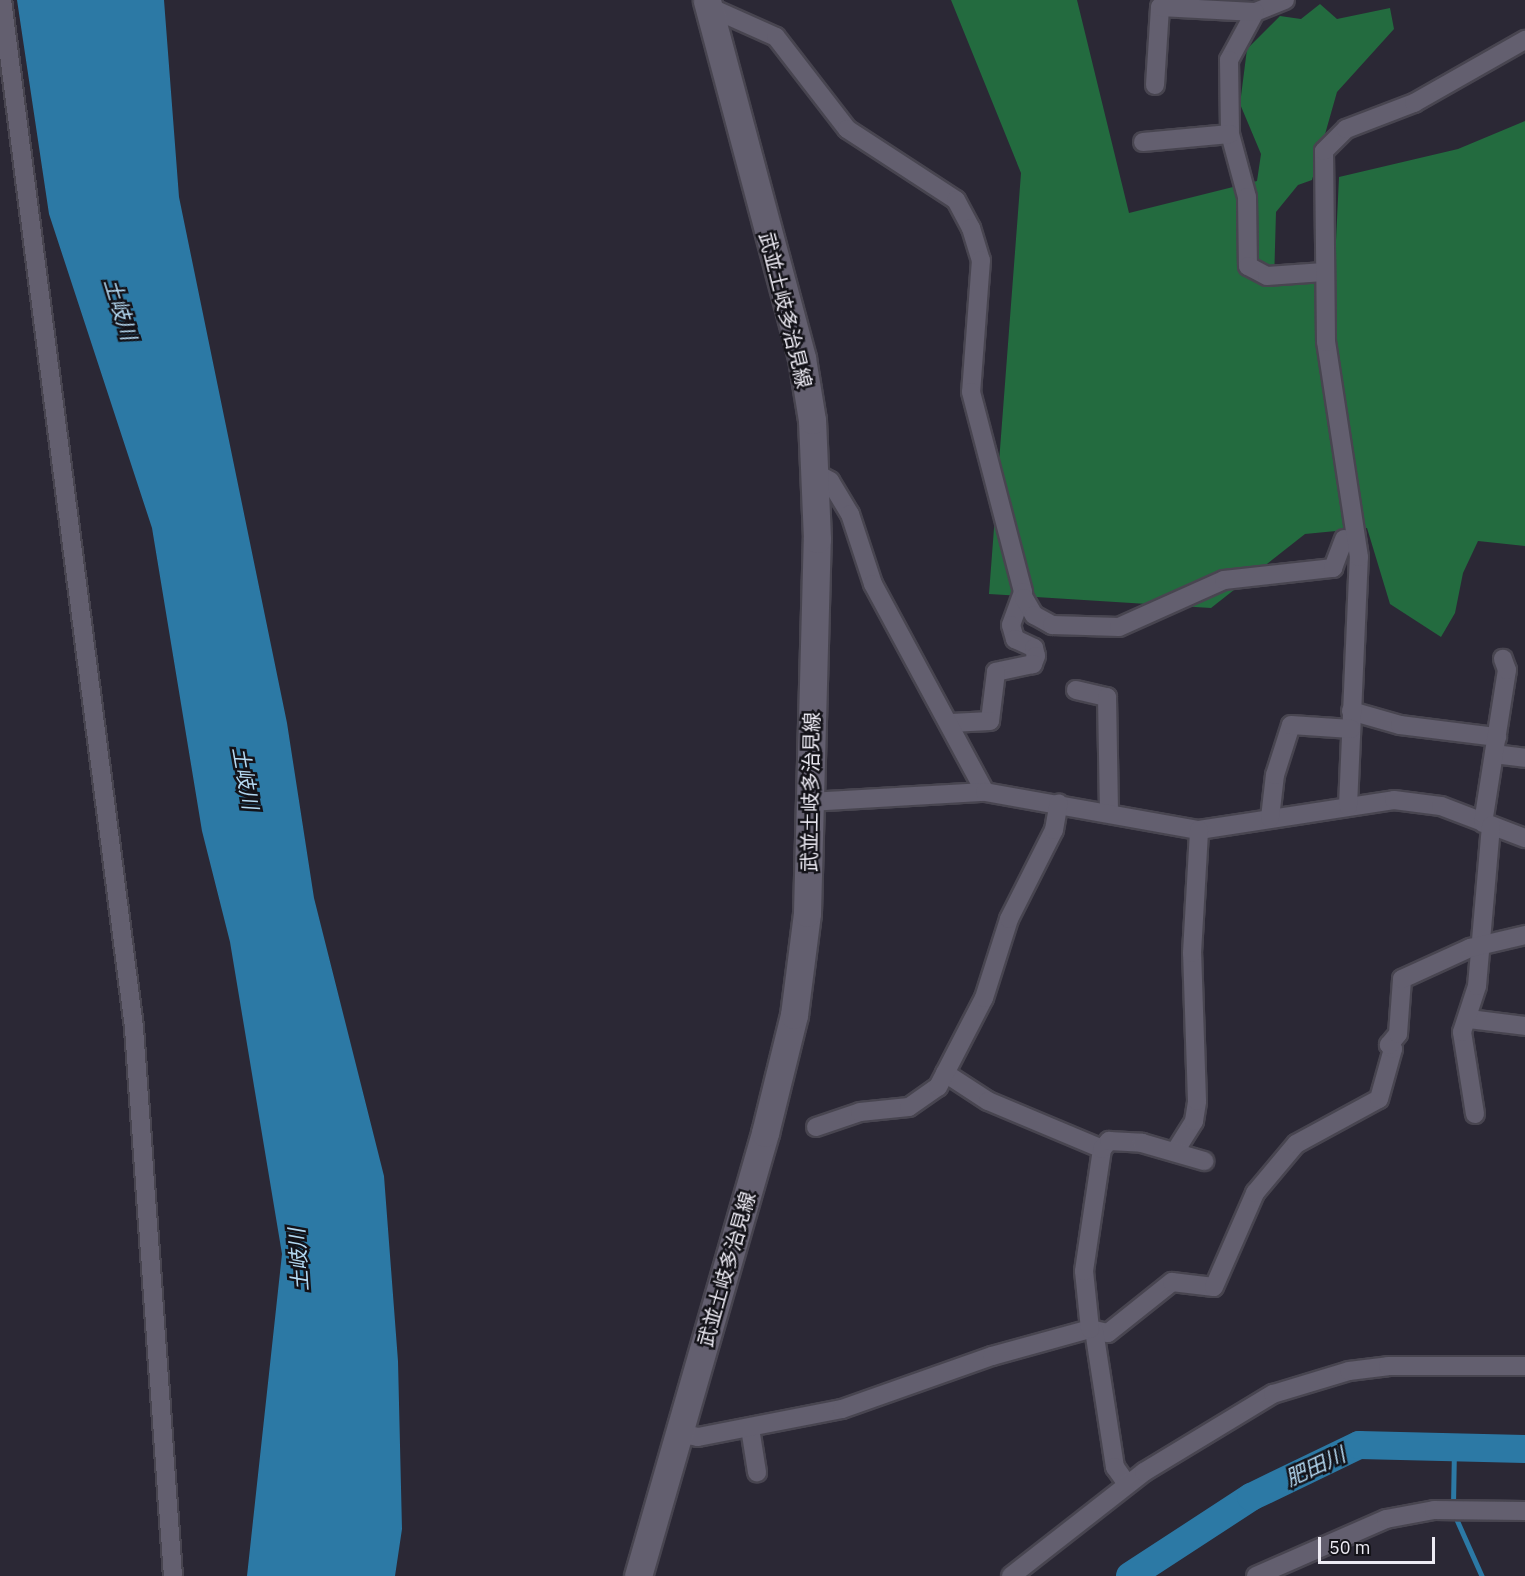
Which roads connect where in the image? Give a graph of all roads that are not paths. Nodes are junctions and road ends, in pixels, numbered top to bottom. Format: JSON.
{"nodes":[{"id":1,"x":2,"y":0,"type":"edge"},
{"id":2,"x":1285,"y":0,"type":"edge"},
{"id":3,"x":708,"y":4,"type":"edge"},
{"id":4,"x":1255,"y":12,"type":"junction"},
{"id":5,"x":1525,"y":40,"type":"edge"},
{"id":6,"x":1155,"y":85,"type":"dead end"},
{"id":7,"x":1230,"y":134,"type":"junction"},
{"id":8,"x":1143,"y":142,"type":"dead end"},
{"id":9,"x":1324,"y":272,"type":"junction"},
{"id":10,"x":817,"y":474,"type":"junction"},
{"id":11,"x":1344,"y":539,"type":"dead end"},
{"id":12,"x":1024,"y":598,"type":"junction"},
{"id":13,"x":1503,"y":659,"type":"dead end"},
{"id":14,"x":1076,"y":690,"type":"dead end"},
{"id":15,"x":1351,"y":720,"type":"junction"},
{"id":16,"x":951,"y":723,"type":"junction"},
{"id":17,"x":1496,"y":745,"type":"junction"},
{"id":18,"x":1525,"y":758,"type":"edge"},
{"id":19,"x":985,"y":792,"type":"junction"},
{"id":20,"x":809,"y":802,"type":"junction"},
{"id":21,"x":1059,"y":803,"type":"junction"},
{"id":22,"x":1348,"y":806,"type":"junction"},
{"id":23,"x":1109,"y":812,"type":"junction"},
{"id":24,"x":1270,"y":818,"type":"junction"},
{"id":25,"x":1487,"y":824,"type":"junction"},
{"id":26,"x":1199,"y":830,"type":"junction"},
{"id":27,"x":1525,"y":838,"type":"edge"},
{"id":28,"x":1525,"y":935,"type":"edge"},
{"id":29,"x":1480,"y":945,"type":"junction"},
{"id":30,"x":1469,"y":1019,"type":"junction"},
{"id":31,"x":1525,"y":1026,"type":"edge"},
{"id":32,"x":945,"y":1073,"type":"junction"},
{"id":33,"x":1475,"y":1114,"type":"dead end"},
{"id":34,"x":816,"y":1127,"type":"dead end"},
{"id":35,"x":1102,"y":1149,"type":"junction"},
{"id":36,"x":1176,"y":1150,"type":"junction"},
{"id":37,"x":1204,"y":1161,"type":"dead end"},
{"id":38,"x":1092,"y":1329,"type":"junction"},
{"id":39,"x":1525,"y":1366,"type":"edge"},
{"id":40,"x":750,"y":1428,"type":"junction"},
{"id":41,"x":678,"y":1433,"type":"junction"},
{"id":42,"x":757,"y":1472,"type":"dead end"},
{"id":43,"x":1127,"y":1484,"type":"junction"},
{"id":44,"x":1525,"y":1511,"type":"edge"},
{"id":45,"x":172,"y":1576,"type":"edge"},
{"id":46,"x":638,"y":1576,"type":"edge"},
{"id":47,"x":1011,"y":1576,"type":"edge"},
{"id":48,"x":1256,"y":1576,"type":"edge"}],
"edges":[{"from":1,"to":45,"type":"street"},
{"from":2,"to":4,"type":"street"},
{"from":3,"to":10,"type":"main road","name":"武並土岐多治見線"},
{"from":3,"to":12,"type":"street"},
{"from":4,"to":6,"type":"street"},
{"from":4,"to":7,"type":"street"},
{"from":5,"to":9,"type":"street"},
{"from":7,"to":8,"type":"street"},
{"from":7,"to":9,"type":"street"},
{"from":9,"to":15,"type":"street"},
{"from":10,"to":16,"type":"street"},
{"from":10,"to":20,"type":"main road","name":"武並土岐多治見線"},
{"from":11,"to":12,"type":"street"},
{"from":12,"to":16,"type":"street"},
{"from":13,"to":17,"type":"street"},
{"from":14,"to":23,"type":"street"},
{"from":15,"to":17,"type":"street"},
{"from":15,"to":22,"type":"street"},
{"from":15,"to":24,"type":"street"},
{"from":16,"to":19,"type":"street"},
{"from":17,"to":18,"type":"street"},
{"from":17,"to":25,"type":"street"},
{"from":19,"to":20,"type":"street"},
{"from":19,"to":21,"type":"street"},
{"from":20,"to":41,"type":"main road","name":"武並土岐多治見線"},
{"from":21,"to":23,"type":"street"},
{"from":21,"to":32,"type":"street"},
{"from":22,"to":24,"type":"street"},
{"from":22,"to":25,"type":"street"},
{"from":23,"to":26,"type":"street"},
{"from":24,"to":26,"type":"street"},
{"from":25,"to":27,"type":"street"},
{"from":25,"to":29,"type":"street"},
{"from":26,"to":36,"type":"street"},
{"from":28,"to":29,"type":"street"},
{"from":29,"to":30,"type":"street"},
{"from":29,"to":38,"type":"street"},
{"from":30,"to":31,"type":"street"},
{"from":30,"to":33,"type":"street"},
{"from":32,"to":34,"type":"street"},
{"from":32,"to":35,"type":"street"},
{"from":35,"to":36,"type":"street"},
{"from":35,"to":38,"type":"street"},
{"from":36,"to":37,"type":"street"},
{"from":38,"to":40,"type":"street"},
{"from":38,"to":43,"type":"street"},
{"from":39,"to":43,"type":"street"},
{"from":40,"to":41,"type":"street"},
{"from":40,"to":42,"type":"street"},
{"from":41,"to":46,"type":"main road","name":"武並土岐多治見線"},
{"from":43,"to":47,"type":"street"},
{"from":44,"to":48,"type":"street"}]}
